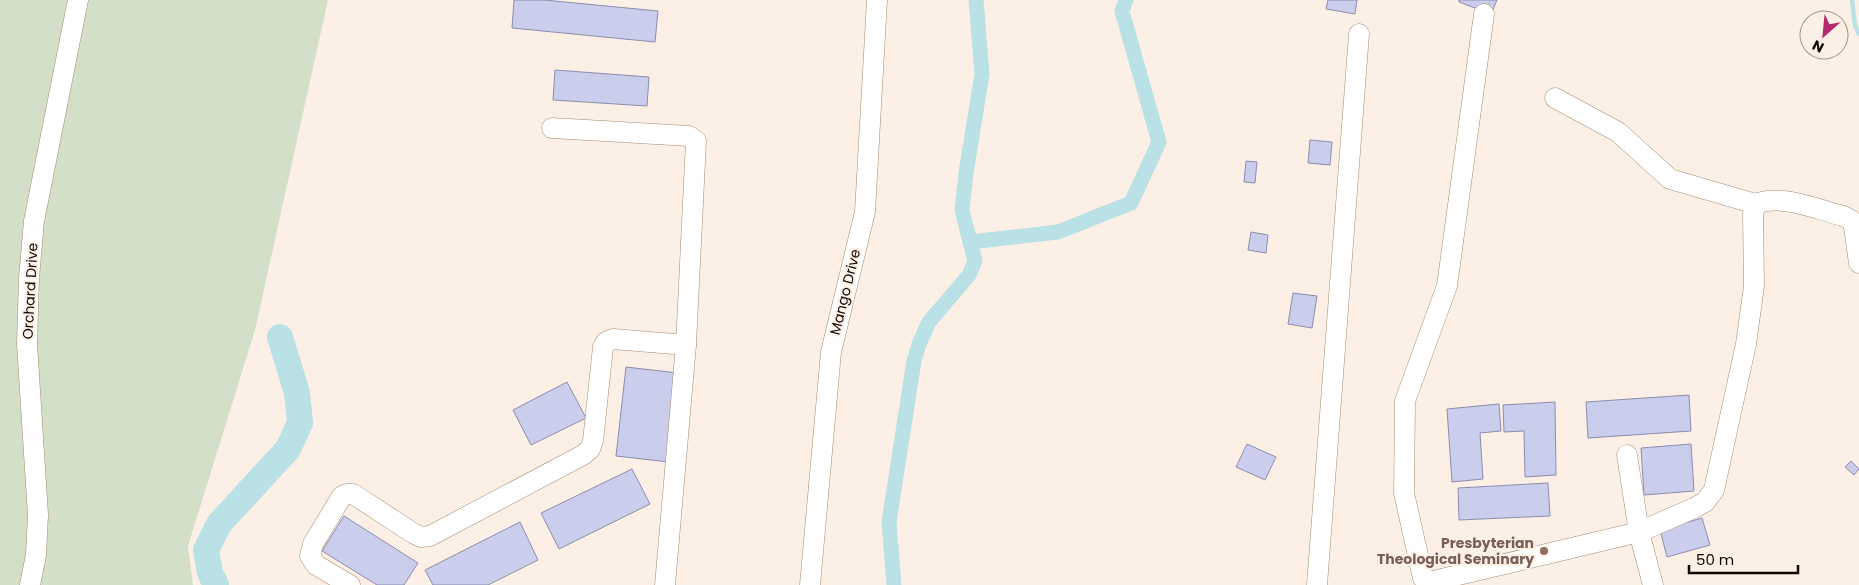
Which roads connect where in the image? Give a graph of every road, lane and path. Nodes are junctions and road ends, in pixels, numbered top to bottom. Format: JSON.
{"nodes":[{"id":1,"x":78,"y":0,"type":"edge"},
{"id":2,"x":878,"y":0,"type":"edge"},
{"id":3,"x":1484,"y":14,"type":"dead end"},
{"id":4,"x":1359,"y":34,"type":"dead end"},
{"id":5,"x":1555,"y":98,"type":"dead end"},
{"id":6,"x":552,"y":128,"type":"dead end"},
{"id":7,"x":1756,"y":204,"type":"junction"},
{"id":8,"x":1859,"y":263,"type":"edge"},
{"id":9,"x":686,"y":345,"type":"junction"},
{"id":10,"x":1627,"y":455,"type":"dead end"},
{"id":11,"x":1639,"y":532,"type":"junction"},
{"id":12,"x":30,"y":585,"type":"edge"},
{"id":13,"x":350,"y":585,"type":"edge"},
{"id":14,"x":665,"y":585,"type":"edge"},
{"id":15,"x":810,"y":585,"type":"edge"},
{"id":16,"x":1317,"y":585,"type":"edge"},
{"id":17,"x":1653,"y":585,"type":"edge"}],
"edges":[{"from":1,"to":12,"type":"street","name":"Orchard Drive"},
{"from":2,"to":15,"type":"street","name":"Mango Drive"},
{"from":3,"to":11,"type":"street"},
{"from":4,"to":16,"type":"street"},
{"from":5,"to":7,"type":"street"},
{"from":6,"to":9,"type":"street"},
{"from":7,"to":8,"type":"street"},
{"from":7,"to":11,"type":"street"},
{"from":9,"to":13,"type":"street"},
{"from":9,"to":14,"type":"street"},
{"from":10,"to":11,"type":"street"},
{"from":11,"to":17,"type":"street"}]}
